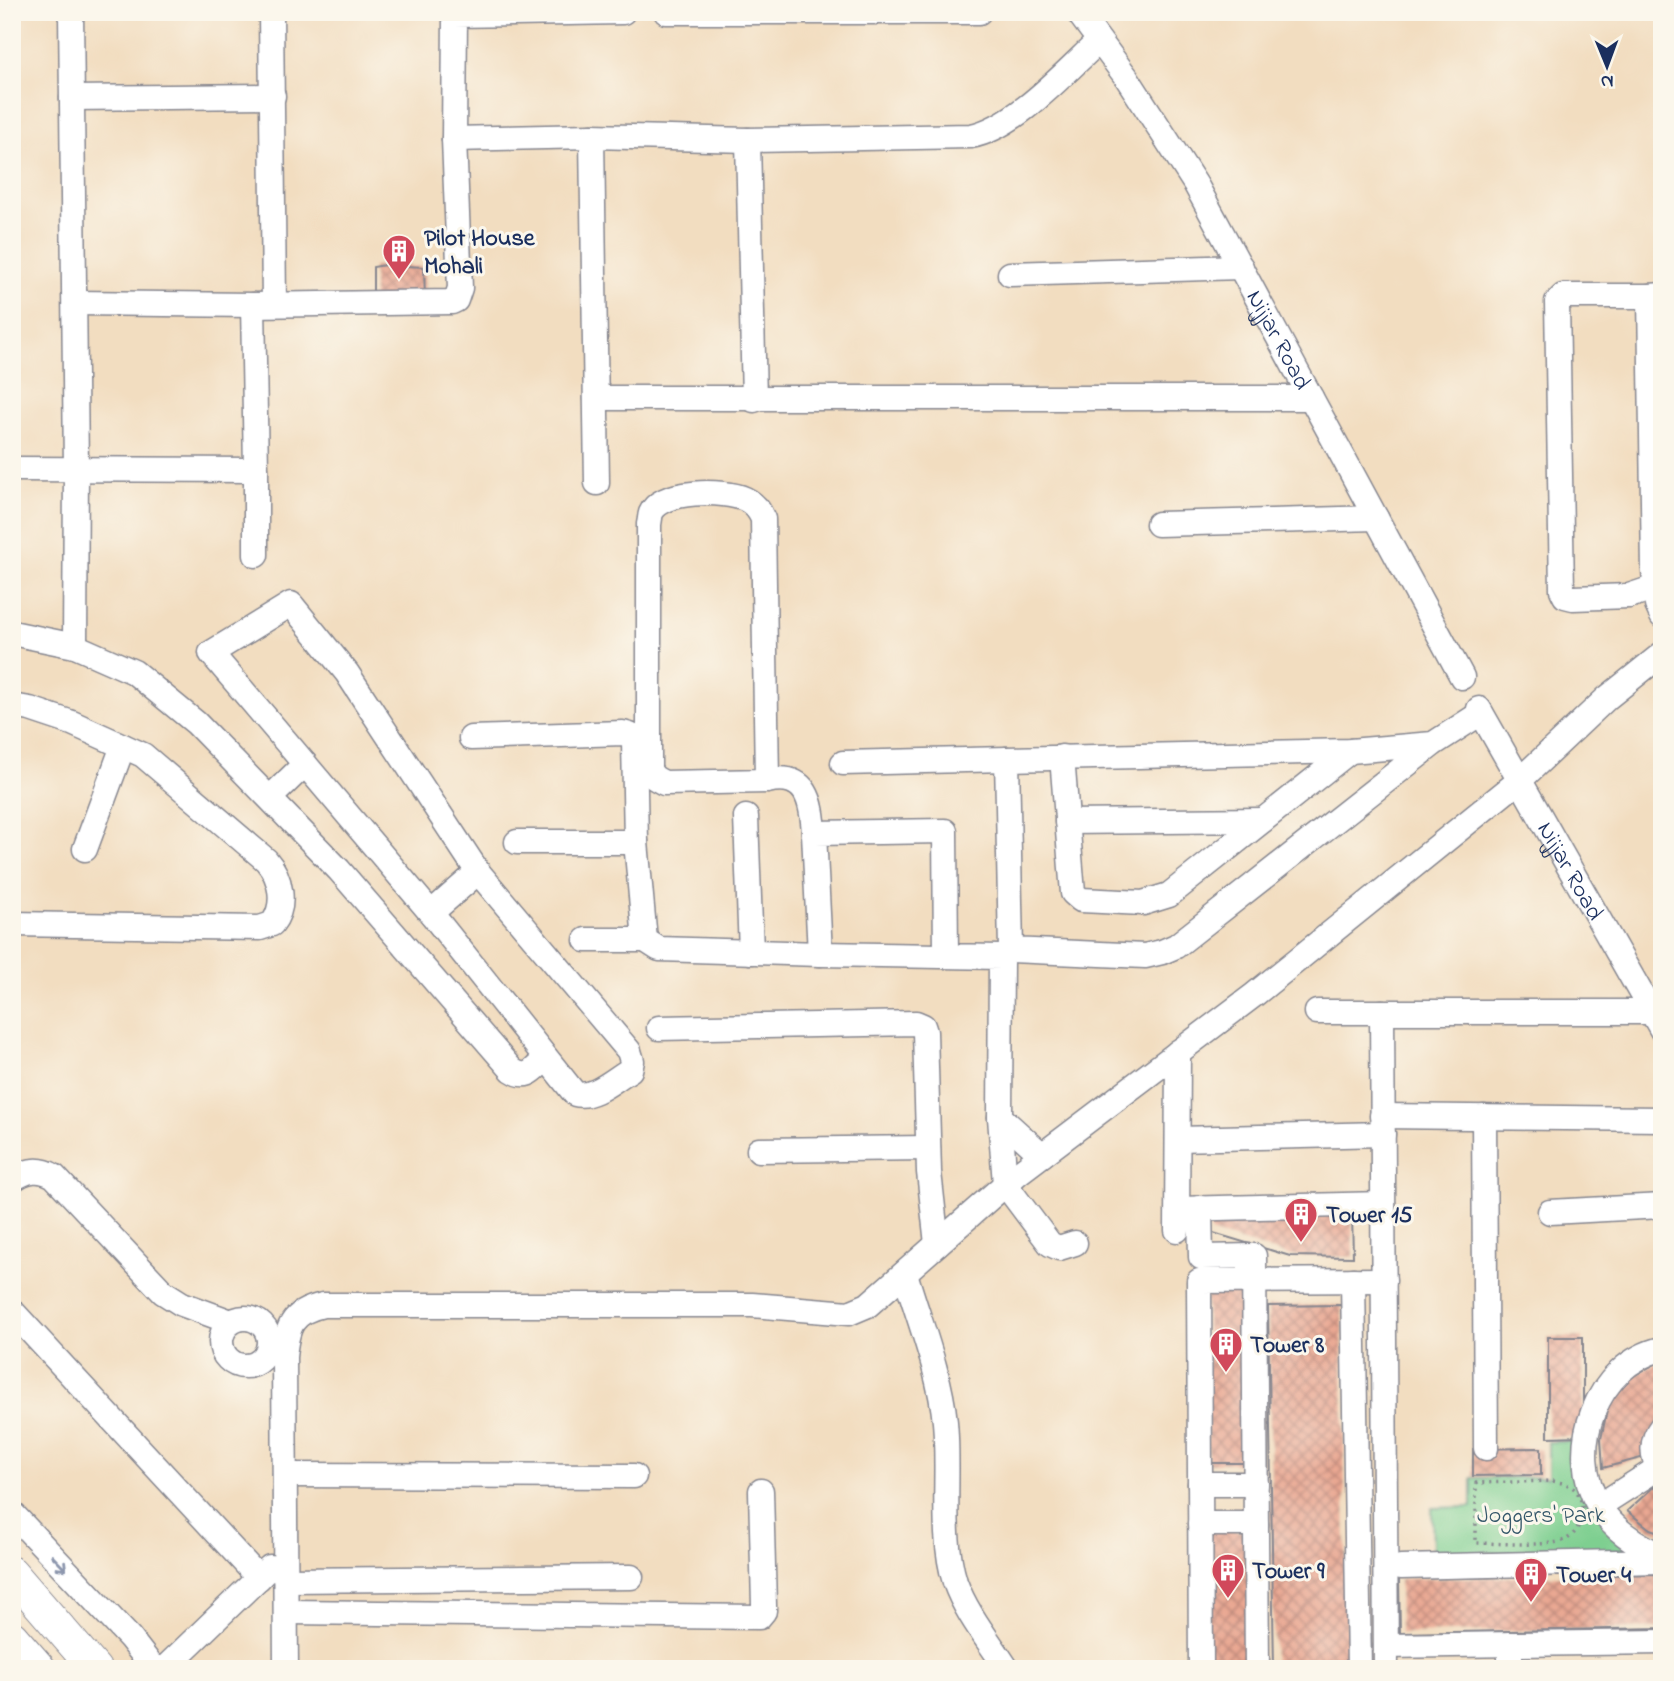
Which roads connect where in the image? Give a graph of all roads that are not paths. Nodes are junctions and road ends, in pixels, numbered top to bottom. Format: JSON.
{"nodes":[{"id":1,"x":71,"y":12,"type":"edge"},
{"id":2,"x":271,"y":12,"type":"edge"},
{"id":3,"x":609,"y":12,"type":"edge"},
{"id":4,"x":623,"y":12,"type":"edge"},
{"id":5,"x":666,"y":12,"type":"edge"},
{"id":6,"x":979,"y":12,"type":"edge"},
{"id":7,"x":1078,"y":12,"type":"edge"},
{"id":8,"x":791,"y":13,"type":"edge"},
{"id":9,"x":455,"y":14,"type":"edge"},
{"id":10,"x":1099,"y":41,"type":"junction"},
{"id":11,"x":273,"y":96,"type":"junction"},
{"id":12,"x":72,"y":98,"type":"junction"},
{"id":13,"x":592,"y":136,"type":"junction"},
{"id":14,"x":454,"y":138,"type":"junction"},
{"id":15,"x":748,"y":140,"type":"junction"},
{"id":16,"x":1241,"y":267,"type":"junction"},
{"id":17,"x":1010,"y":274,"type":"dead end"},
{"id":18,"x":1656,"y":296,"type":"edge"},
{"id":19,"x":75,"y":303,"type":"junction"},
{"id":20,"x":264,"y":304,"type":"junction"},
{"id":21,"x":596,"y":398,"type":"junction"},
{"id":22,"x":1311,"y":398,"type":"junction"},
{"id":23,"x":754,"y":400,"type":"junction"},
{"id":24,"x":12,"y":469,"type":"edge"},
{"id":25,"x":76,"y":469,"type":"junction"},
{"id":26,"x":256,"y":471,"type":"junction"},
{"id":27,"x":597,"y":483,"type":"dead end"},
{"id":28,"x":1376,"y":518,"type":"junction"},
{"id":29,"x":1158,"y":524,"type":"dead end"},
{"id":30,"x":256,"y":555,"type":"dead end"},
{"id":31,"x":1658,"y":588,"type":"edge"},
{"id":32,"x":12,"y":633,"type":"edge"},
{"id":33,"x":75,"y":646,"type":"junction"},
{"id":34,"x":1662,"y":654,"type":"edge"},
{"id":35,"x":1462,"y":677,"type":"dead end"},
{"id":36,"x":12,"y":706,"type":"edge"},
{"id":37,"x":471,"y":738,"type":"dead end"},
{"id":38,"x":1433,"y":744,"type":"junction"},
{"id":39,"x":123,"y":746,"type":"junction"},
{"id":40,"x":1350,"y":751,"type":"junction"},
{"id":41,"x":1062,"y":757,"type":"junction"},
{"id":42,"x":1007,"y":759,"type":"junction"},
{"id":43,"x":844,"y":763,"type":"dead end"},
{"id":44,"x":311,"y":770,"type":"junction"},
{"id":45,"x":1520,"y":780,"type":"junction"},
{"id":46,"x":767,"y":781,"type":"junction"},
{"id":47,"x":275,"y":804,"type":"junction"},
{"id":48,"x":746,"y":817,"type":"dead end"},
{"id":49,"x":1263,"y":820,"type":"junction"},
{"id":50,"x":1067,"y":822,"type":"junction"},
{"id":51,"x":814,"y":833,"type":"junction"},
{"id":52,"x":517,"y":842,"type":"dead end"},
{"id":53,"x":636,"y":842,"type":"junction"},
{"id":54,"x":85,"y":849,"type":"dead end"},
{"id":55,"x":478,"y":872,"type":"junction"},
{"id":56,"x":430,"y":913,"type":"junction"},
{"id":57,"x":12,"y":924,"type":"edge"},
{"id":58,"x":586,"y":940,"type":"dead end"},
{"id":59,"x":645,"y":940,"type":"junction"},
{"id":60,"x":751,"y":951,"type":"junction"},
{"id":61,"x":820,"y":954,"type":"junction"},
{"id":62,"x":946,"y":956,"type":"junction"},
{"id":63,"x":1317,"y":1012,"type":"dead end"},
{"id":64,"x":1382,"y":1012,"type":"junction"},
{"id":65,"x":1658,"y":1023,"type":"edge"},
{"id":66,"x":659,"y":1028,"type":"dead end"},
{"id":67,"x":1178,"y":1052,"type":"junction"},
{"id":68,"x":545,"y":1058,"type":"junction"},
{"id":69,"x":1000,"y":1117,"type":"junction"},
{"id":70,"x":1485,"y":1117,"type":"junction"},
{"id":71,"x":1662,"y":1119,"type":"edge"},
{"id":72,"x":1382,"y":1125,"type":"junction"},
{"id":73,"x":1178,"y":1139,"type":"junction"},
{"id":74,"x":928,"y":1148,"type":"junction"},
{"id":75,"x":759,"y":1150,"type":"dead end"},
{"id":76,"x":1042,"y":1155,"type":"junction"},
{"id":77,"x":12,"y":1180,"type":"edge"},
{"id":78,"x":1005,"y":1184,"type":"junction"},
{"id":79,"x":1383,"y":1204,"type":"junction"},
{"id":80,"x":1662,"y":1206,"type":"edge"},
{"id":81,"x":1550,"y":1213,"type":"dead end"},
{"id":82,"x":1185,"y":1216,"type":"junction"},
{"id":83,"x":1075,"y":1243,"type":"dead end"},
{"id":84,"x":937,"y":1244,"type":"junction"},
{"id":85,"x":905,"y":1273,"type":"junction"},
{"id":86,"x":1254,"y":1280,"type":"junction"},
{"id":87,"x":1353,"y":1280,"type":"junction"},
{"id":88,"x":1384,"y":1280,"type":"junction"},
{"id":89,"x":12,"y":1311,"type":"edge"},
{"id":90,"x":231,"y":1322,"type":"junction"},
{"id":91,"x":1662,"y":1349,"type":"edge"},
{"id":92,"x":276,"y":1350,"type":"junction"},
{"id":93,"x":1662,"y":1426,"type":"edge"},
{"id":94,"x":1486,"y":1448,"type":"dead end"},
{"id":95,"x":1660,"y":1470,"type":"edge"},
{"id":96,"x":285,"y":1475,"type":"junction"},
{"id":97,"x":634,"y":1476,"type":"dead end"},
{"id":98,"x":1200,"y":1484,"type":"junction"},
{"id":99,"x":1256,"y":1484,"type":"junction"},
{"id":100,"x":761,"y":1491,"type":"dead end"},
{"id":101,"x":1599,"y":1506,"type":"junction"},
{"id":102,"x":12,"y":1513,"type":"edge"},
{"id":103,"x":1200,"y":1524,"type":"junction"},
{"id":104,"x":1256,"y":1524,"type":"junction"},
{"id":105,"x":286,"y":1552,"type":"junction"},
{"id":106,"x":1662,"y":1558,"type":"edge"},
{"id":107,"x":1401,"y":1567,"type":"dead end"},
{"id":108,"x":12,"y":1573,"type":"edge"},
{"id":109,"x":631,"y":1577,"type":"dead end"},
{"id":110,"x":259,"y":1578,"type":"junction"},
{"id":111,"x":286,"y":1580,"type":"junction"},
{"id":112,"x":287,"y":1612,"type":"junction"},
{"id":113,"x":12,"y":1637,"type":"edge"},
{"id":114,"x":1662,"y":1642,"type":"edge"},
{"id":115,"x":1510,"y":1644,"type":"junction"},
{"id":116,"x":1386,"y":1657,"type":"edge"},
{"id":117,"x":1425,"y":1657,"type":"edge"},
{"id":118,"x":40,"y":1669,"type":"edge"},
{"id":119,"x":95,"y":1669,"type":"edge"},
{"id":120,"x":154,"y":1669,"type":"edge"},
{"id":121,"x":164,"y":1669,"type":"edge"},
{"id":122,"x":286,"y":1669,"type":"edge"},
{"id":123,"x":1007,"y":1669,"type":"edge"},
{"id":124,"x":1201,"y":1669,"type":"edge"},
{"id":125,"x":1257,"y":1669,"type":"edge"},
{"id":126,"x":1359,"y":1669,"type":"edge"},
{"id":127,"x":1510,"y":1669,"type":"edge"}],
"edges":[{"from":1,"to":12,"type":"street"},
{"from":2,"to":11,"type":"street"},
{"from":3,"to":4,"type":"street"},
{"from":3,"to":9,"type":"street"},
{"from":5,"to":8,"type":"street"},
{"from":6,"to":8,"type":"street"},
{"from":7,"to":10,"type":"street","name":"Nijjar Road"},
{"from":9,"to":14,"type":"street"},
{"from":10,"to":15,"type":"street"},
{"from":10,"to":16,"type":"street","name":"Nijjar Road"},
{"from":11,"to":12,"type":"street"},
{"from":11,"to":20,"type":"street"},
{"from":12,"to":19,"type":"street"},
{"from":13,"to":14,"type":"street"},
{"from":13,"to":15,"type":"street"},
{"from":13,"to":21,"type":"street"},
{"from":14,"to":20,"type":"street"},
{"from":15,"to":23,"type":"street"},
{"from":16,"to":17,"type":"street"},
{"from":16,"to":22,"type":"street","name":"Nijjar Road"},
{"from":18,"to":31,"type":"street"},
{"from":18,"to":31,"type":"street"},
{"from":19,"to":20,"type":"street"},
{"from":19,"to":25,"type":"street"},
{"from":20,"to":26,"type":"street"},
{"from":21,"to":23,"type":"street"},
{"from":21,"to":27,"type":"street"},
{"from":22,"to":23,"type":"street"},
{"from":22,"to":28,"type":"street","name":"Nijjar Road"},
{"from":24,"to":25,"type":"street"},
{"from":25,"to":26,"type":"street"},
{"from":25,"to":33,"type":"street"},
{"from":26,"to":30,"type":"street"},
{"from":28,"to":29,"type":"street"},
{"from":28,"to":35,"type":"street","name":"Nijjar Road"},
{"from":32,"to":33,"type":"street"},
{"from":33,"to":47,"type":"street"},
{"from":34,"to":45,"type":"street"},
{"from":36,"to":39,"type":"street"},
{"from":37,"to":53,"type":"street"},
{"from":38,"to":40,"type":"street"},
{"from":38,"to":42,"type":"street"},
{"from":38,"to":45,"type":"street","name":"Nijjar Road"},
{"from":39,"to":54,"type":"street"},
{"from":39,"to":57,"type":"street"},
{"from":40,"to":41,"type":"street"},
{"from":40,"to":49,"type":"street"},
{"from":41,"to":42,"type":"street"},
{"from":41,"to":50,"type":"street"},
{"from":42,"to":43,"type":"street"},
{"from":44,"to":47,"type":"street"},
{"from":44,"to":55,"type":"street"},
{"from":44,"to":56,"type":"street"},
{"from":45,"to":65,"type":"street","name":"Nijjar Road"},
{"from":45,"to":67,"type":"street"},
{"from":46,"to":46,"type":"street"},
{"from":46,"to":51,"type":"street"},
{"from":47,"to":68,"type":"street"},
{"from":48,"to":60,"type":"street"},
{"from":49,"to":50,"type":"street"},
{"from":49,"to":50,"type":"street"},
{"from":51,"to":61,"type":"street"},
{"from":51,"to":62,"type":"street"},
{"from":52,"to":53,"type":"street"},
{"from":53,"to":59,"type":"street"},
{"from":55,"to":56,"type":"street"},
{"from":55,"to":68,"type":"street"},
{"from":56,"to":68,"type":"street"},
{"from":58,"to":59,"type":"street"},
{"from":59,"to":60,"type":"street"},
{"from":60,"to":61,"type":"street"},
{"from":61,"to":62,"type":"street"},
{"from":62,"to":69,"type":"street"},
{"from":63,"to":64,"type":"street"},
{"from":64,"to":65,"type":"street"},
{"from":64,"to":72,"type":"street"},
{"from":66,"to":74,"type":"street"},
{"from":67,"to":73,"type":"street"},
{"from":67,"to":76,"type":"street"},
{"from":69,"to":76,"type":"street"},
{"from":69,"to":78,"type":"street"},
{"from":70,"to":71,"type":"street"},
{"from":70,"to":72,"type":"street"},
{"from":70,"to":94,"type":"street"},
{"from":72,"to":73,"type":"street"},
{"from":72,"to":79,"type":"street"},
{"from":73,"to":82,"type":"street"},
{"from":74,"to":75,"type":"street"},
{"from":74,"to":84,"type":"street"},
{"from":76,"to":78,"type":"street"},
{"from":77,"to":90,"type":"street"},
{"from":78,"to":83,"type":"street"},
{"from":78,"to":84,"type":"street"},
{"from":79,"to":82,"type":"street"},
{"from":79,"to":88,"type":"street"},
{"from":80,"to":81,"type":"street"},
{"from":82,"to":86,"type":"street"},
{"from":84,"to":85,"type":"street"},
{"from":85,"to":92,"type":"street"},
{"from":85,"to":123,"type":"street"},
{"from":86,"to":87,"type":"street"},
{"from":86,"to":98,"type":"street"},
{"from":86,"to":99,"type":"street"},
{"from":87,"to":88,"type":"street"},
{"from":87,"to":126,"type":"street"},
{"from":88,"to":116,"type":"street"},
{"from":89,"to":110,"type":"street"},
{"from":90,"to":92,"type":"street"},
{"from":90,"to":92,"type":"street"},
{"from":91,"to":101,"type":"street"},
{"from":92,"to":96,"type":"street"},
{"from":93,"to":95,"type":"street"},
{"from":95,"to":101,"type":"street"},
{"from":96,"to":97,"type":"street"},
{"from":96,"to":105,"type":"street"},
{"from":98,"to":99,"type":"street"},
{"from":98,"to":103,"type":"street"},
{"from":99,"to":104,"type":"street"},
{"from":100,"to":112,"type":"street"},
{"from":101,"to":106,"type":"street"},
{"from":102,"to":120,"type":"street","one_way":true},
{"from":103,"to":104,"type":"street"},
{"from":103,"to":124,"type":"street"},
{"from":104,"to":125,"type":"street"},
{"from":105,"to":110,"type":"street"},
{"from":105,"to":111,"type":"street"},
{"from":106,"to":107,"type":"street"},
{"from":108,"to":119,"type":"main road"},
{"from":109,"to":111,"type":"street"},
{"from":110,"to":121,"type":"street"},
{"from":111,"to":112,"type":"street"},
{"from":112,"to":122,"type":"street"},
{"from":113,"to":118,"type":"main road"},
{"from":114,"to":115,"type":"street"},
{"from":115,"to":117,"type":"street"},
{"from":115,"to":127,"type":"street"},
{"from":116,"to":117,"type":"street"}]}
